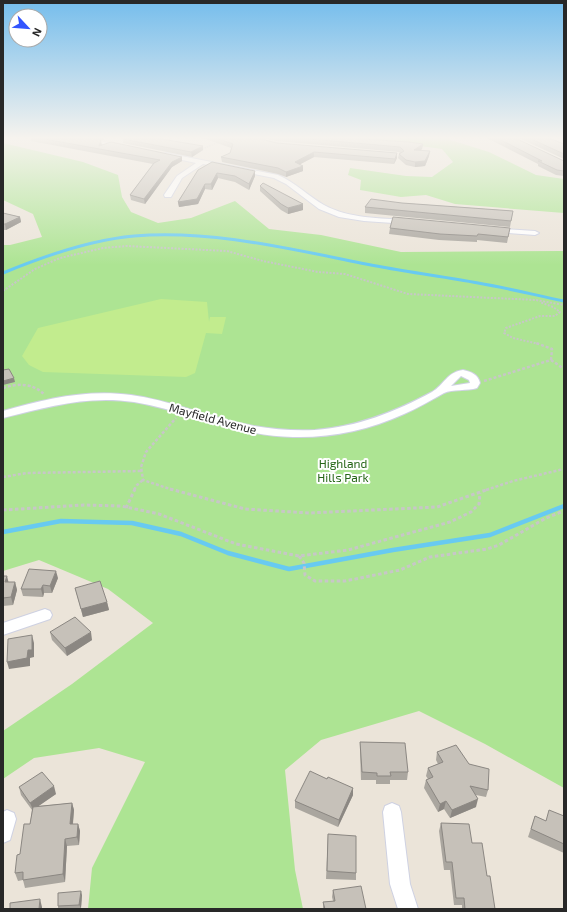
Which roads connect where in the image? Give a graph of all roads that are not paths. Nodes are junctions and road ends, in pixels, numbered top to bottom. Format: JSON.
{"nodes":[{"id":1,"x":177,"y":181,"type":"edge"},
{"id":2,"x":285,"y":181,"type":"edge"},
{"id":3,"x":168,"y":195,"type":"dead end"},
{"id":4,"x":413,"y":222,"type":"edge"},
{"id":5,"x":484,"y":229,"type":"edge"},
{"id":6,"x":535,"y":233,"type":"dead end"},
{"id":7,"x":475,"y":384,"type":"road end"},
{"id":8,"x":3,"y":414,"type":"edge"},
{"id":9,"x":45,"y":615,"type":"dead end"},
{"id":10,"x":3,"y":629,"type":"edge"},
{"id":11,"x":392,"y":812,"type":"dead end"},
{"id":12,"x":408,"y":909,"type":"edge"}],
"edges":[{"from":1,"to":3,"type":"street"},
{"from":2,"to":4,"type":"street"},
{"from":5,"to":6,"type":"street"},
{"from":7,"to":8,"type":"street","name":"Mayfield Avenue"},
{"from":9,"to":10,"type":"street"},
{"from":11,"to":12,"type":"street"}]}
